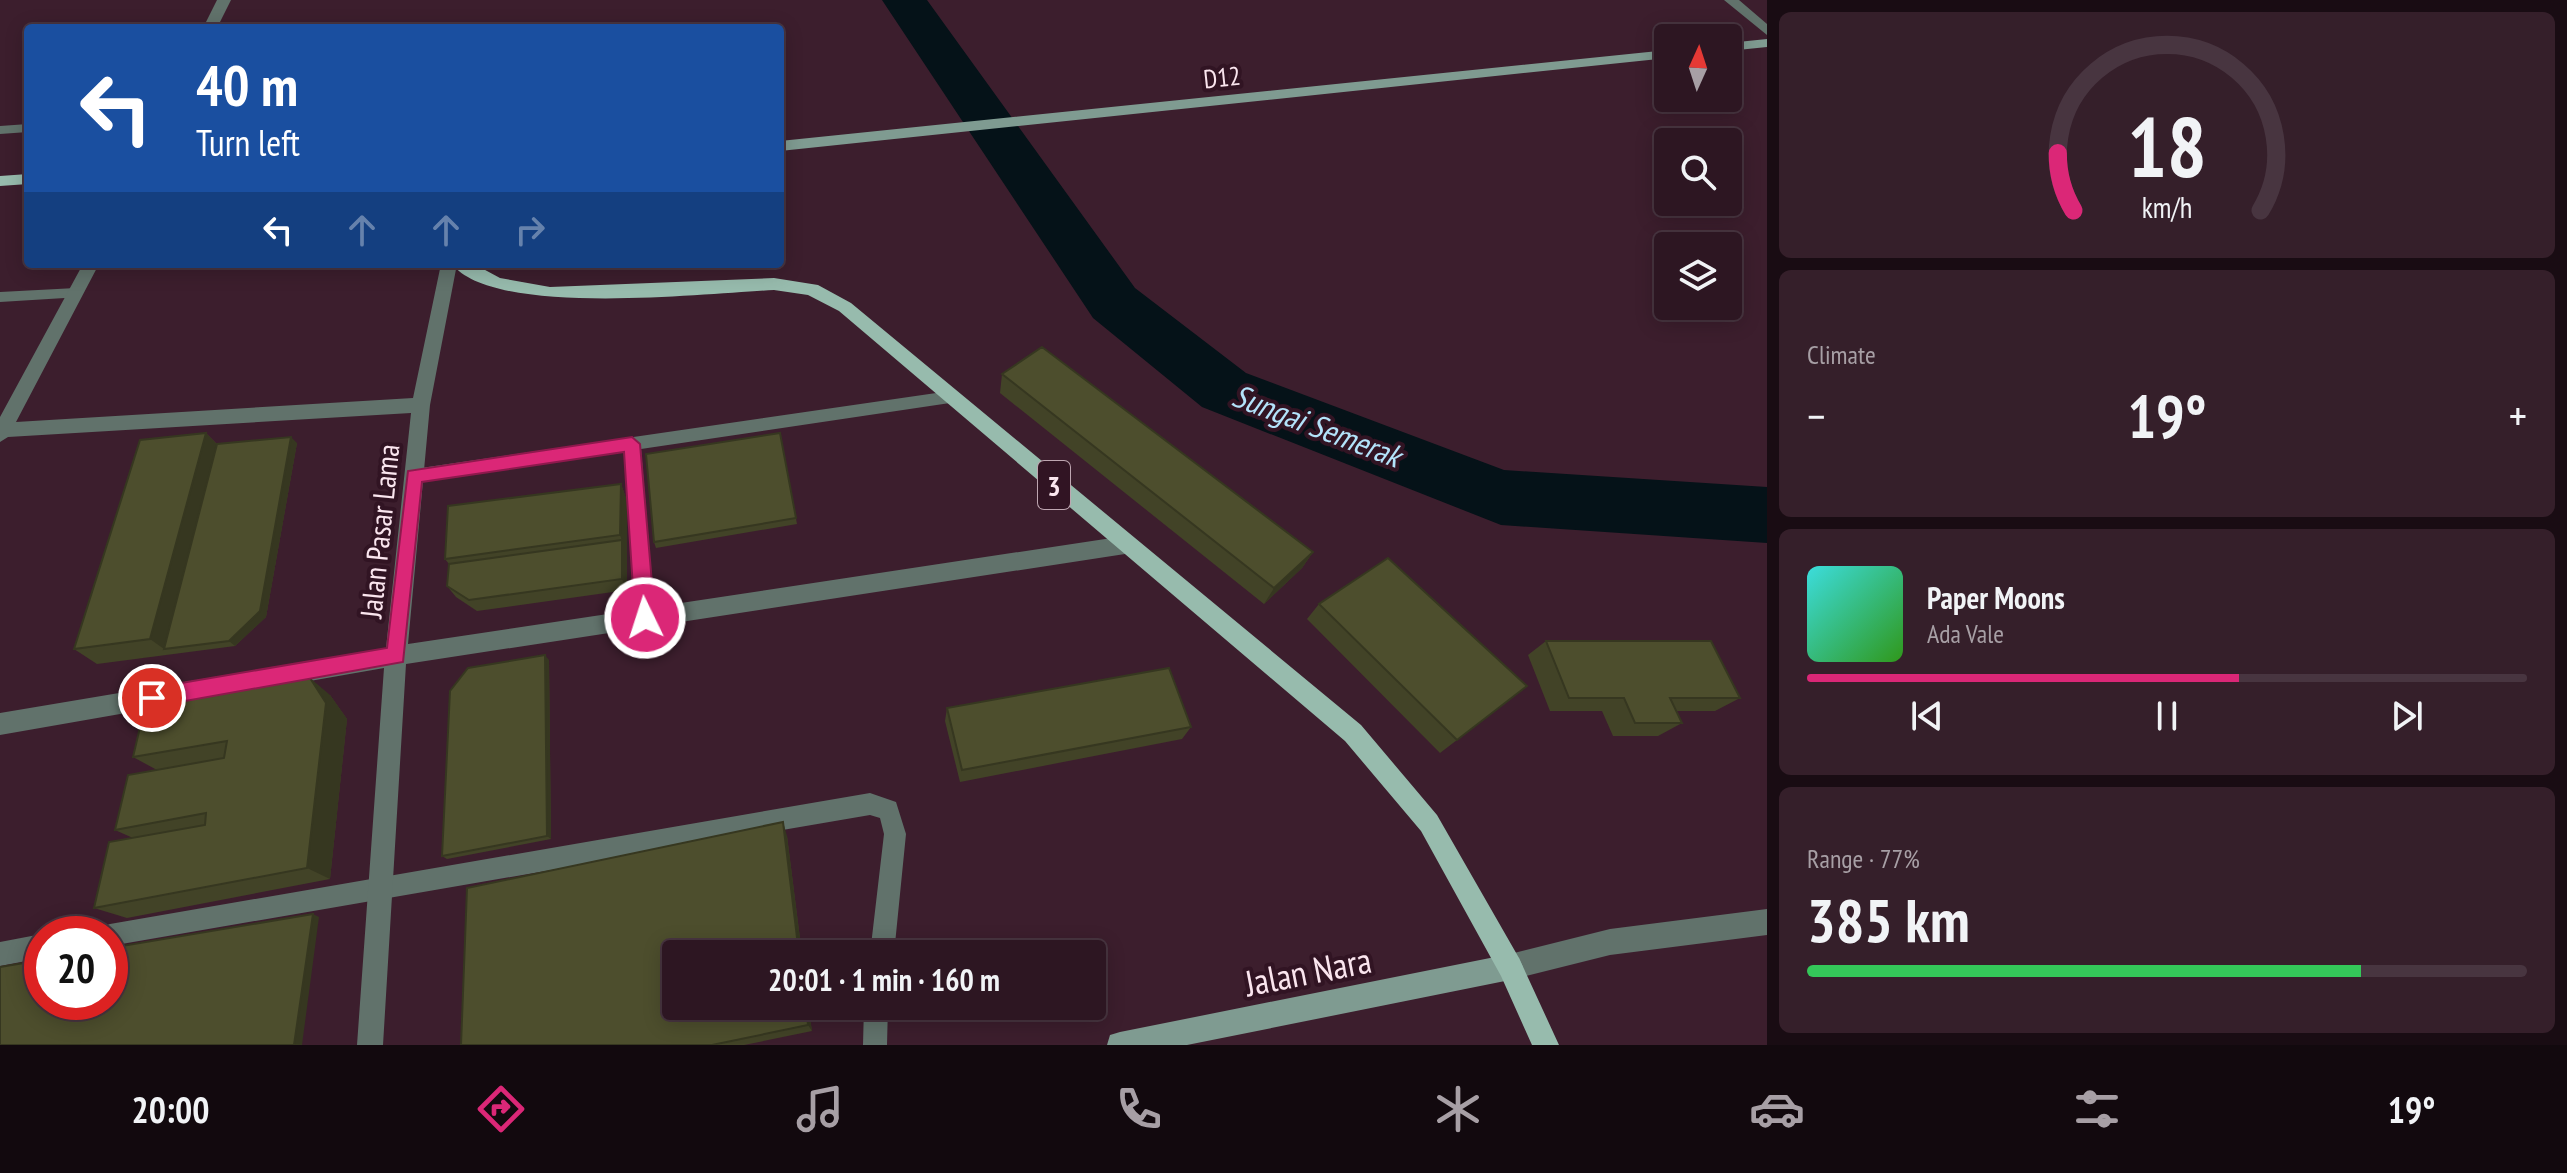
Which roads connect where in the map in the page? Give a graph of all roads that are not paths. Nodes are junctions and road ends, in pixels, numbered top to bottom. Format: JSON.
{"nodes":[{"id":1,"x":224,"y":0,"type":"edge"},
{"id":2,"x":1731,"y":0,"type":"edge"},
{"id":3,"x":212,"y":24,"type":"edge"},
{"id":4,"x":1767,"y":31,"type":"edge"},
{"id":5,"x":1767,"y":43,"type":"edge"},
{"id":6,"x":1742,"y":46,"type":"edge"},
{"id":7,"x":1654,"y":55,"type":"edge"},
{"id":8,"x":24,"y":128,"type":"edge"},
{"id":9,"x":0,"y":130,"type":"edge"},
{"id":10,"x":784,"y":146,"type":"edge"},
{"id":11,"x":24,"y":179,"type":"edge"},
{"id":12,"x":0,"y":181,"type":"edge"},
{"id":13,"x":89,"y":268,"type":"edge"},
{"id":14,"x":448,"y":268,"type":"edge"},
{"id":15,"x":468,"y":268,"type":"edge"},
{"id":16,"x":76,"y":293,"type":"junction"},
{"id":17,"x":0,"y":297,"type":"edge"},
{"id":18,"x":950,"y":397,"type":"junction"},
{"id":19,"x":421,"y":405,"type":"junction"},
{"id":20,"x":1,"y":432,"type":"edge"},
{"id":21,"x":632,"y":444,"type":"junction"},
{"id":22,"x":414,"y":476,"type":"junction"},
{"id":23,"x":1125,"y":545,"type":"junction"},
{"id":24,"x":645,"y":618,"type":"junction"},
{"id":25,"x":396,"y":656,"type":"junction"},
{"id":26,"x":0,"y":724,"type":"edge"},
{"id":27,"x":380,"y":888,"type":"junction"},
{"id":28,"x":1767,"y":922,"type":"edge"},
{"id":29,"x":128,"y":932,"type":"edge"},
{"id":30,"x":884,"y":940,"type":"edge"},
{"id":31,"x":24,"y":949,"type":"edge"},
{"id":32,"x":0,"y":954,"type":"edge"},
{"id":33,"x":1510,"y":967,"type":"junction"},
{"id":34,"x":876,"y":1020,"type":"edge"},
{"id":35,"x":370,"y":1045,"type":"edge"},
{"id":36,"x":875,"y":1045,"type":"edge"},
{"id":37,"x":1120,"y":1045,"type":"edge"},
{"id":38,"x":1546,"y":1045,"type":"edge"}],
"edges":[{"from":1,"to":3,"type":"street"},
{"from":2,"to":4,"type":"street"},
{"from":5,"to":6,"type":"street"},
{"from":7,"to":10,"type":"street","name":"D12"},
{"from":8,"to":9,"type":"lane"},
{"from":11,"to":12,"type":"main road"},
{"from":13,"to":16,"type":"street"},
{"from":14,"to":19,"type":"street","name":"Jalan Pasar Lama"},
{"from":15,"to":18,"type":"main road","number":"3"},
{"from":16,"to":17,"type":"lane"},
{"from":16,"to":20,"type":"street"},
{"from":18,"to":21,"type":"lane"},
{"from":18,"to":23,"type":"main road","number":"3"},
{"from":19,"to":20,"type":"street"},
{"from":19,"to":22,"type":"street","name":"Jalan Pasar Lama"},
{"from":21,"to":22,"type":"lane"},
{"from":21,"to":24,"type":"lane"},
{"from":22,"to":25,"type":"street","name":"Jalan Pasar Lama"},
{"from":23,"to":24,"type":"street"},
{"from":23,"to":33,"type":"main road","number":"3"},
{"from":24,"to":25,"type":"street"},
{"from":25,"to":26,"type":"street"},
{"from":25,"to":27,"type":"street","name":"Jalan Pasar Lama"},
{"from":27,"to":29,"type":"lane"},
{"from":27,"to":30,"type":"lane"},
{"from":27,"to":35,"type":"street","name":"Jalan Pasar Lama"},
{"from":28,"to":33,"type":"street"},
{"from":31,"to":32,"type":"lane"},
{"from":33,"to":37,"type":"street","name":"Jalan Nara"},
{"from":33,"to":38,"type":"main road","number":"3"},
{"from":34,"to":36,"type":"lane"}]}
